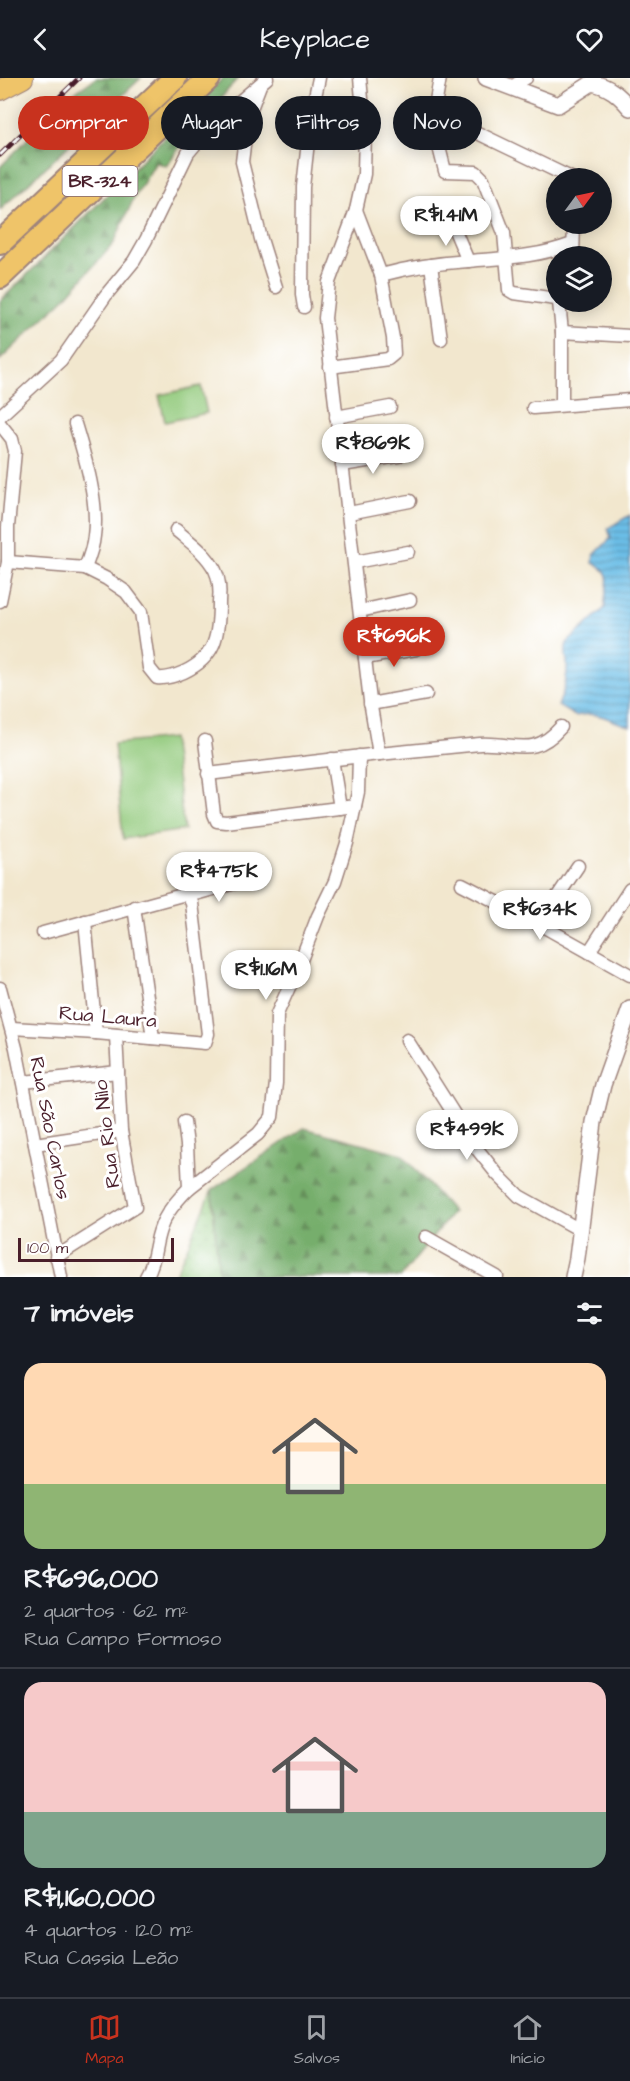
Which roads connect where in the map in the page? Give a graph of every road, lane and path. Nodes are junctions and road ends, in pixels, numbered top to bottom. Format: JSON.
{"nodes":[{"id":1,"x":23,"y":78,"type":"edge"},
{"id":2,"x":319,"y":78,"type":"edge"},
{"id":3,"x":360,"y":78,"type":"edge"},
{"id":4,"x":440,"y":78,"type":"edge"},
{"id":5,"x":486,"y":78,"type":"edge"},
{"id":6,"x":526,"y":78,"type":"edge"},
{"id":7,"x":173,"y":80,"type":"edge"},
{"id":8,"x":263,"y":81,"type":"edge"},
{"id":9,"x":205,"y":82,"type":"edge"},
{"id":10,"x":513,"y":87,"type":"junction"},
{"id":11,"x":0,"y":90,"type":"edge"},
{"id":12,"x":437,"y":96,"type":"edge"},
{"id":13,"x":630,"y":108,"type":"edge"},
{"id":14,"x":482,"y":135,"type":"edge"},
{"id":15,"x":440,"y":150,"type":"edge"},
{"id":16,"x":550,"y":168,"type":"edge"},
{"id":17,"x":356,"y":210,"type":"junction"},
{"id":18,"x":451,"y":221,"type":"dead end"},
{"id":19,"x":0,"y":243,"type":"edge"},
{"id":20,"x":546,"y":252,"type":"edge"},
{"id":21,"x":507,"y":258,"type":"junction"},
{"id":22,"x":468,"y":261,"type":"junction"},
{"id":23,"x":431,"y":265,"type":"junction"},
{"id":24,"x":381,"y":275,"type":"junction"},
{"id":25,"x":0,"y":277,"type":"edge"},
{"id":26,"x":276,"y":287,"type":"dead end"},
{"id":27,"x":546,"y":298,"type":"edge"},
{"id":28,"x":304,"y":307,"type":"dead end"},
{"id":29,"x":560,"y":312,"type":"edge"},
{"id":30,"x":562,"y":332,"type":"junction"},
{"id":31,"x":630,"y":336,"type":"edge"},
{"id":32,"x":441,"y":339,"type":"dead end"},
{"id":33,"x":330,"y":367,"type":"junction"},
{"id":34,"x":630,"y":400,"type":"edge"},
{"id":35,"x":562,"y":405,"type":"junction"},
{"id":36,"x":390,"y":407,"type":"dead end"},
{"id":37,"x":532,"y":408,"type":"dead end"},
{"id":38,"x":0,"y":416,"type":"edge"},
{"id":39,"x":336,"y":417,"type":"junction"},
{"id":40,"x":0,"y":424,"type":"edge"},
{"id":41,"x":75,"y":424,"type":"dead end"},
{"id":42,"x":398,"y":456,"type":"dead end"},
{"id":43,"x":342,"y":465,"type":"junction"},
{"id":44,"x":410,"y":501,"type":"dead end"},
{"id":45,"x":349,"y":513,"type":"junction"},
{"id":46,"x":4,"y":526,"type":"edge"},
{"id":47,"x":176,"y":530,"type":"dead end"},
{"id":48,"x":408,"y":552,"type":"dead end"},
{"id":49,"x":8,"y":562,"type":"junction"},
{"id":50,"x":354,"y":562,"type":"junction"},
{"id":51,"x":85,"y":568,"type":"junction"},
{"id":52,"x":410,"y":600,"type":"dead end"},
{"id":53,"x":0,"y":601,"type":"edge"},
{"id":54,"x":360,"y":611,"type":"junction"},
{"id":55,"x":416,"y":649,"type":"dead end"},
{"id":56,"x":365,"y":658,"type":"junction"},
{"id":57,"x":426,"y":694,"type":"dead end"},
{"id":58,"x":370,"y":704,"type":"junction"},
{"id":59,"x":561,"y":727,"type":"dead end"},
{"id":60,"x":205,"y":741,"type":"dead end"},
{"id":61,"x":379,"y":754,"type":"junction"},
{"id":62,"x":359,"y":756,"type":"junction"},
{"id":63,"x":332,"y":759,"type":"junction"},
{"id":64,"x":208,"y":774,"type":"junction"},
{"id":65,"x":355,"y":806,"type":"junction"},
{"id":66,"x":340,"y":808,"type":"junction"},
{"id":67,"x":578,"y":866,"type":"dead end"},
{"id":68,"x":242,"y":881,"type":"dead end"},
{"id":69,"x":462,"y":885,"type":"dead end"},
{"id":70,"x":630,"y":890,"type":"edge"},
{"id":71,"x":188,"y":896,"type":"junction"},
{"id":72,"x":134,"y":907,"type":"junction"},
{"id":73,"x":84,"y":921,"type":"junction"},
{"id":74,"x":539,"y":924,"type":"junction"},
{"id":75,"x":44,"y":933,"type":"dead end"},
{"id":76,"x":589,"y":952,"type":"junction"},
{"id":77,"x":630,"y":975,"type":"edge"},
{"id":78,"x":0,"y":988,"type":"edge"},
{"id":79,"x":629,"y":1015,"type":"edge"},
{"id":80,"x":12,"y":1028,"type":"junction"},
{"id":81,"x":96,"y":1033,"type":"junction"},
{"id":82,"x":116,"y":1035,"type":"junction"},
{"id":83,"x":153,"y":1038,"type":"junction"},
{"id":84,"x":407,"y":1040,"type":"dead end"},
{"id":85,"x":118,"y":1072,"type":"junction"},
{"id":86,"x":23,"y":1082,"type":"junction"},
{"id":87,"x":184,"y":1122,"type":"dead end"},
{"id":88,"x":121,"y":1131,"type":"junction"},
{"id":89,"x":35,"y":1144,"type":"junction"},
{"id":90,"x":189,"y":1188,"type":"junction"},
{"id":91,"x":579,"y":1230,"type":"junction"},
{"id":92,"x":426,"y":1237,"type":"dead end"},
{"id":93,"x":56,"y":1257,"type":"junction"},
{"id":94,"x":61,"y":1277,"type":"edge"},
{"id":95,"x":146,"y":1277,"type":"edge"},
{"id":96,"x":497,"y":1277,"type":"edge"},
{"id":97,"x":573,"y":1277,"type":"edge"}],
"edges":[{"from":1,"to":11,"type":"main road"},
{"from":2,"to":28,"type":"street"},
{"from":3,"to":17,"type":"street"},
{"from":4,"to":12,"type":"street"},
{"from":5,"to":10,"type":"street"},
{"from":6,"to":10,"type":"street"},
{"from":7,"to":19,"type":"highway","number":"BR-324"},
{"from":8,"to":26,"type":"street"},
{"from":8,"to":38,"type":"street"},
{"from":9,"to":25,"type":"highway","number":"BR-324"},
{"from":10,"to":13,"type":"street"},
{"from":14,"to":16,"type":"street"},
{"from":15,"to":21,"type":"street"},
{"from":17,"to":24,"type":"street"},
{"from":17,"to":33,"type":"street"},
{"from":18,"to":22,"type":"street"},
{"from":20,"to":21,"type":"street"},
{"from":21,"to":22,"type":"street"},
{"from":21,"to":27,"type":"street"},
{"from":22,"to":23,"type":"street"},
{"from":23,"to":24,"type":"street"},
{"from":23,"to":32,"type":"street"},
{"from":24,"to":33,"type":"street"},
{"from":29,"to":30,"type":"street"},
{"from":30,"to":31,"type":"street"},
{"from":30,"to":35,"type":"street"},
{"from":33,"to":39,"type":"street"},
{"from":34,"to":35,"type":"street"},
{"from":35,"to":37,"type":"street"},
{"from":36,"to":39,"type":"street"},
{"from":39,"to":43,"type":"street"},
{"from":40,"to":46,"type":"street"},
{"from":41,"to":51,"type":"street"},
{"from":42,"to":43,"type":"street"},
{"from":43,"to":45,"type":"street"},
{"from":44,"to":45,"type":"street"},
{"from":45,"to":50,"type":"street"},
{"from":46,"to":49,"type":"street"},
{"from":47,"to":51,"type":"street"},
{"from":48,"to":50,"type":"street"},
{"from":49,"to":51,"type":"street"},
{"from":49,"to":53,"type":"street"},
{"from":50,"to":54,"type":"street"},
{"from":52,"to":54,"type":"street"},
{"from":54,"to":56,"type":"street"},
{"from":55,"to":56,"type":"street"},
{"from":56,"to":58,"type":"street"},
{"from":57,"to":58,"type":"street"},
{"from":58,"to":61,"type":"street"},
{"from":59,"to":61,"type":"street"},
{"from":60,"to":64,"type":"street"},
{"from":61,"to":62,"type":"street"},
{"from":62,"to":63,"type":"street"},
{"from":62,"to":65,"type":"street"},
{"from":63,"to":64,"type":"street"},
{"from":63,"to":66,"type":"street"},
{"from":64,"to":66,"type":"street"},
{"from":65,"to":66,"type":"street"},
{"from":65,"to":90,"type":"street"},
{"from":67,"to":74,"type":"street"},
{"from":68,"to":71,"type":"street"},
{"from":69,"to":74,"type":"street"},
{"from":70,"to":76,"type":"street"},
{"from":71,"to":72,"type":"street"},
{"from":71,"to":83,"type":"street","name":"Rua Laura"},
{"from":72,"to":73,"type":"street"},
{"from":72,"to":83,"type":"street"},
{"from":73,"to":75,"type":"street"},
{"from":73,"to":81,"type":"street"},
{"from":74,"to":76,"type":"street"},
{"from":76,"to":77,"type":"street"},
{"from":78,"to":80,"type":"street","name":"Rua São Carlos"},
{"from":79,"to":91,"type":"street"},
{"from":80,"to":81,"type":"street","name":"Rua Laura"},
{"from":80,"to":86,"type":"street","name":"Rua São Carlos"},
{"from":81,"to":82,"type":"street","name":"Rua Laura"},
{"from":82,"to":83,"type":"street","name":"Rua Laura"},
{"from":82,"to":85,"type":"street","name":"Rua Rio Nilo"},
{"from":84,"to":91,"type":"street"},
{"from":85,"to":86,"type":"street"},
{"from":85,"to":88,"type":"street","name":"Rua Rio Nilo"},
{"from":86,"to":89,"type":"street","name":"Rua São Carlos"},
{"from":87,"to":90,"type":"street"},
{"from":88,"to":89,"type":"street"},
{"from":88,"to":93,"type":"street","name":"Rua Rio Nilo"},
{"from":89,"to":93,"type":"street","name":"Rua São Carlos"},
{"from":90,"to":95,"type":"street"},
{"from":91,"to":97,"type":"street"},
{"from":92,"to":96,"type":"street"},
{"from":93,"to":94,"type":"street","name":"Rua São Carlos"}]}
